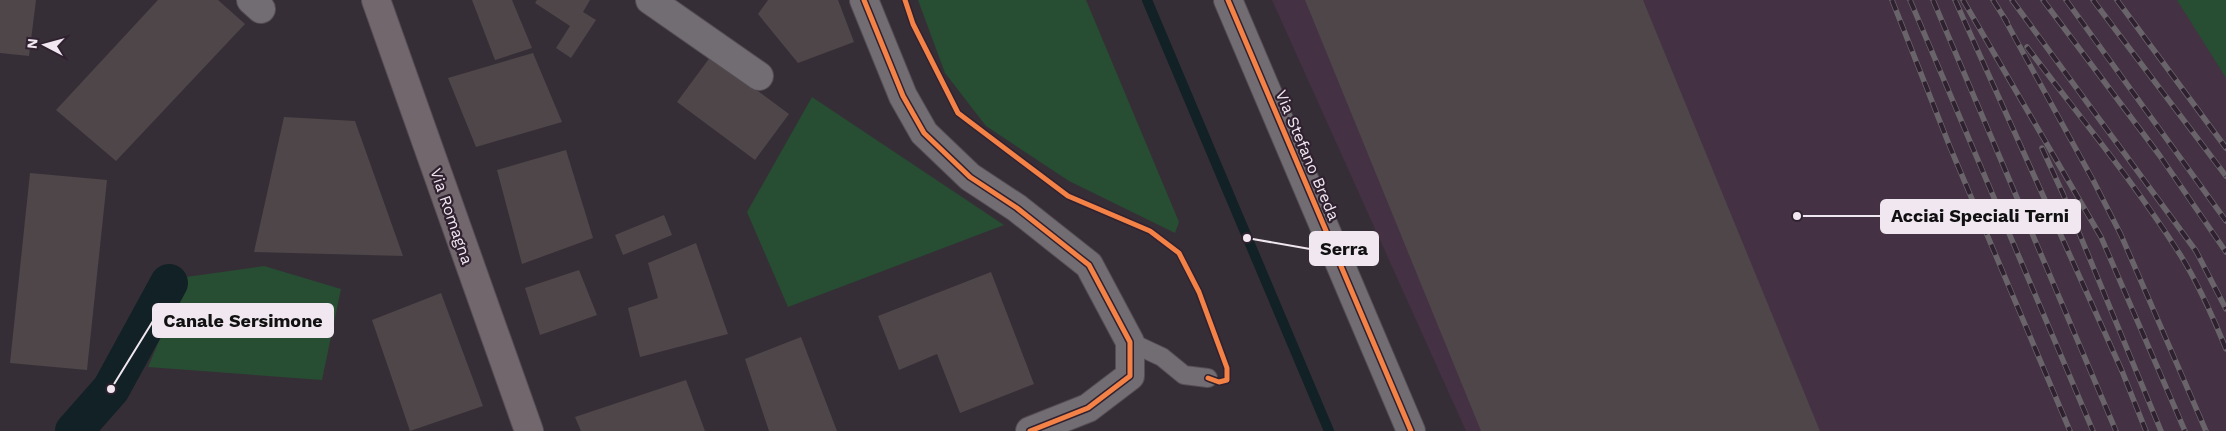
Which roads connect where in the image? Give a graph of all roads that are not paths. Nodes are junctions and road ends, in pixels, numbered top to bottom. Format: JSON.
{"nodes":[{"id":1,"x":376,"y":0,"type":"edge"},
{"id":2,"x":650,"y":0,"type":"edge"},
{"id":3,"x":864,"y":0,"type":"edge"},
{"id":4,"x":1228,"y":0,"type":"edge"},
{"id":5,"x":759,"y":76,"type":"dead end"},
{"id":6,"x":1130,"y":342,"type":"junction"},
{"id":7,"x":1208,"y":378,"type":"dead end"},
{"id":8,"x":529,"y":431,"type":"edge"},
{"id":9,"x":1030,"y":431,"type":"edge"},
{"id":10,"x":1412,"y":431,"type":"edge"}],
"edges":[{"from":1,"to":8,"type":"main road","name":"Via Romagna"},
{"from":2,"to":5,"type":"street"},
{"from":3,"to":6,"type":"street"},
{"from":4,"to":10,"type":"street","name":"Via Stefano Breda"},
{"from":6,"to":7,"type":"lane"},
{"from":6,"to":9,"type":"street"}]}
